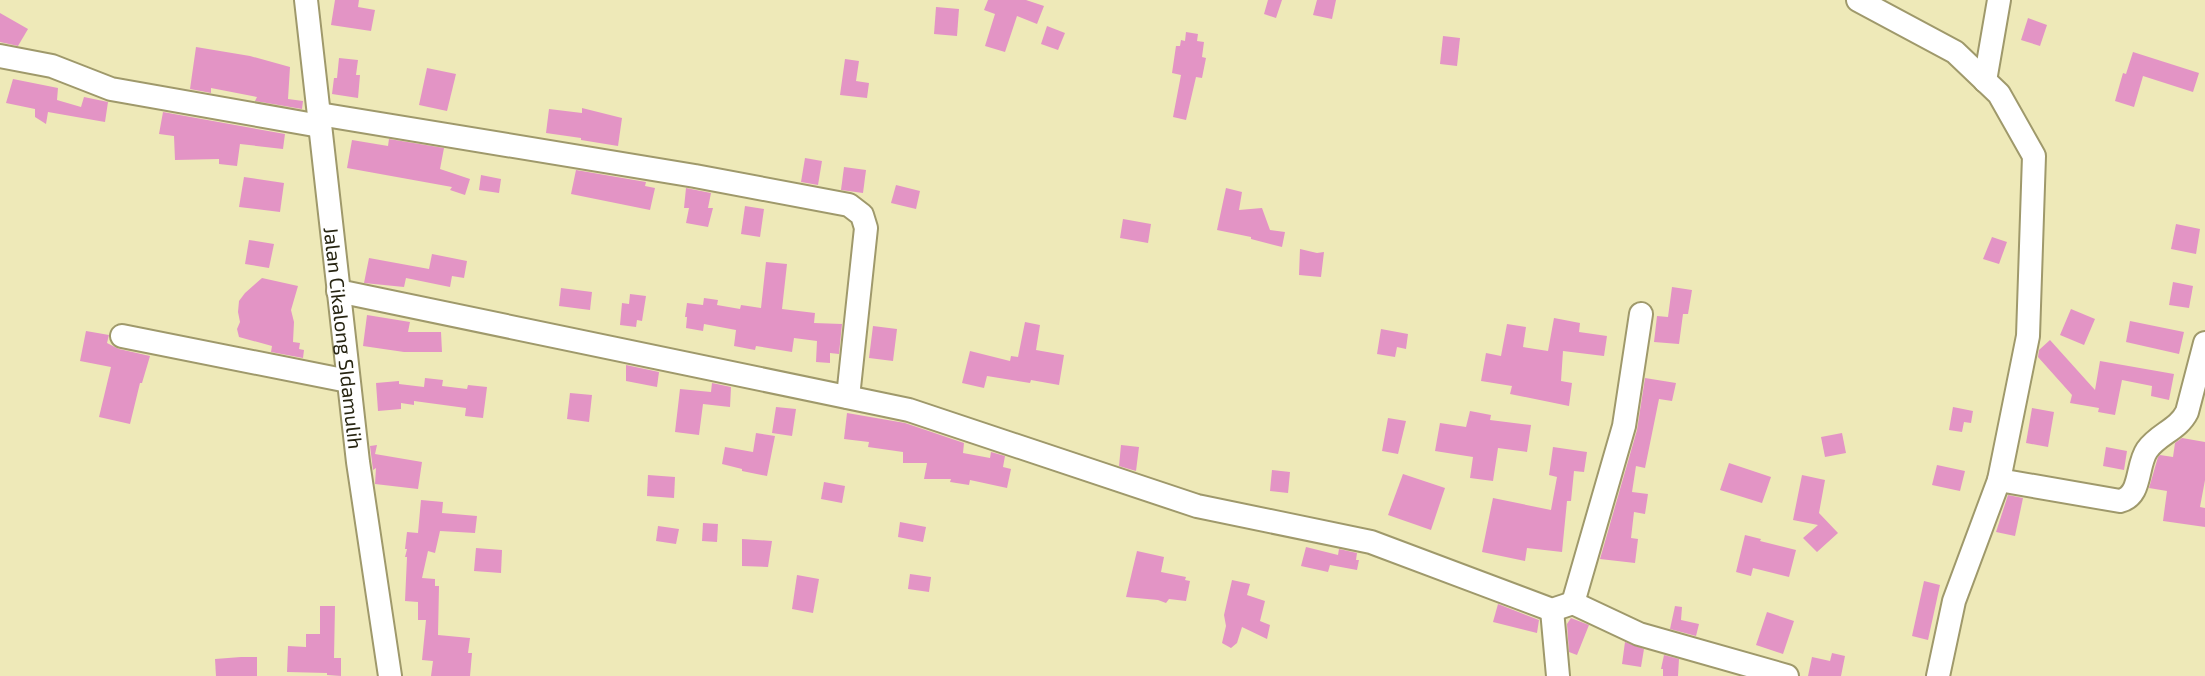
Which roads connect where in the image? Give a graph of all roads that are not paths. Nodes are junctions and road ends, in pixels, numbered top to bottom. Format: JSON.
{"nodes":[{"id":1,"x":306,"y":0,"type":"edge"},
{"id":2,"x":1858,"y":0,"type":"edge"},
{"id":3,"x":1999,"y":0,"type":"edge"},
{"id":4,"x":0,"y":56,"type":"edge"},
{"id":5,"x":1985,"y":81,"type":"junction"},
{"id":6,"x":319,"y":120,"type":"junction"},
{"id":7,"x":338,"y":291,"type":"junction"},
{"id":8,"x":1641,"y":314,"type":"dead end"},
{"id":9,"x":122,"y":336,"type":"dead end"},
{"id":10,"x":2205,"y":343,"type":"edge"},
{"id":11,"x":348,"y":381,"type":"junction"},
{"id":12,"x":848,"y":397,"type":"junction"},
{"id":13,"x":1999,"y":480,"type":"junction"},
{"id":14,"x":1573,"y":603,"type":"junction"},
{"id":15,"x":1552,"y":610,"type":"junction"},
{"id":16,"x":390,"y":676,"type":"edge"},
{"id":17,"x":1558,"y":676,"type":"edge"},
{"id":18,"x":1787,"y":676,"type":"edge"},
{"id":19,"x":1938,"y":676,"type":"edge"}],
"edges":[{"from":1,"to":6,"type":"street","name":"Jalan Cikalong SIdamulih"},
{"from":2,"to":5,"type":"street"},
{"from":3,"to":5,"type":"street"},
{"from":4,"to":6,"type":"street"},
{"from":5,"to":13,"type":"street"},
{"from":6,"to":7,"type":"street","name":"Jalan Cikalong SIdamulih"},
{"from":6,"to":12,"type":"street"},
{"from":7,"to":11,"type":"street","name":"Jalan Cikalong SIdamulih"},
{"from":7,"to":12,"type":"street"},
{"from":8,"to":14,"type":"street"},
{"from":9,"to":11,"type":"street"},
{"from":10,"to":13,"type":"street"},
{"from":11,"to":16,"type":"street","name":"Jalan Cikalong SIdamulih"},
{"from":12,"to":15,"type":"street"},
{"from":13,"to":19,"type":"street"},
{"from":14,"to":15,"type":"street"},
{"from":14,"to":18,"type":"street"},
{"from":15,"to":17,"type":"street"}]}
